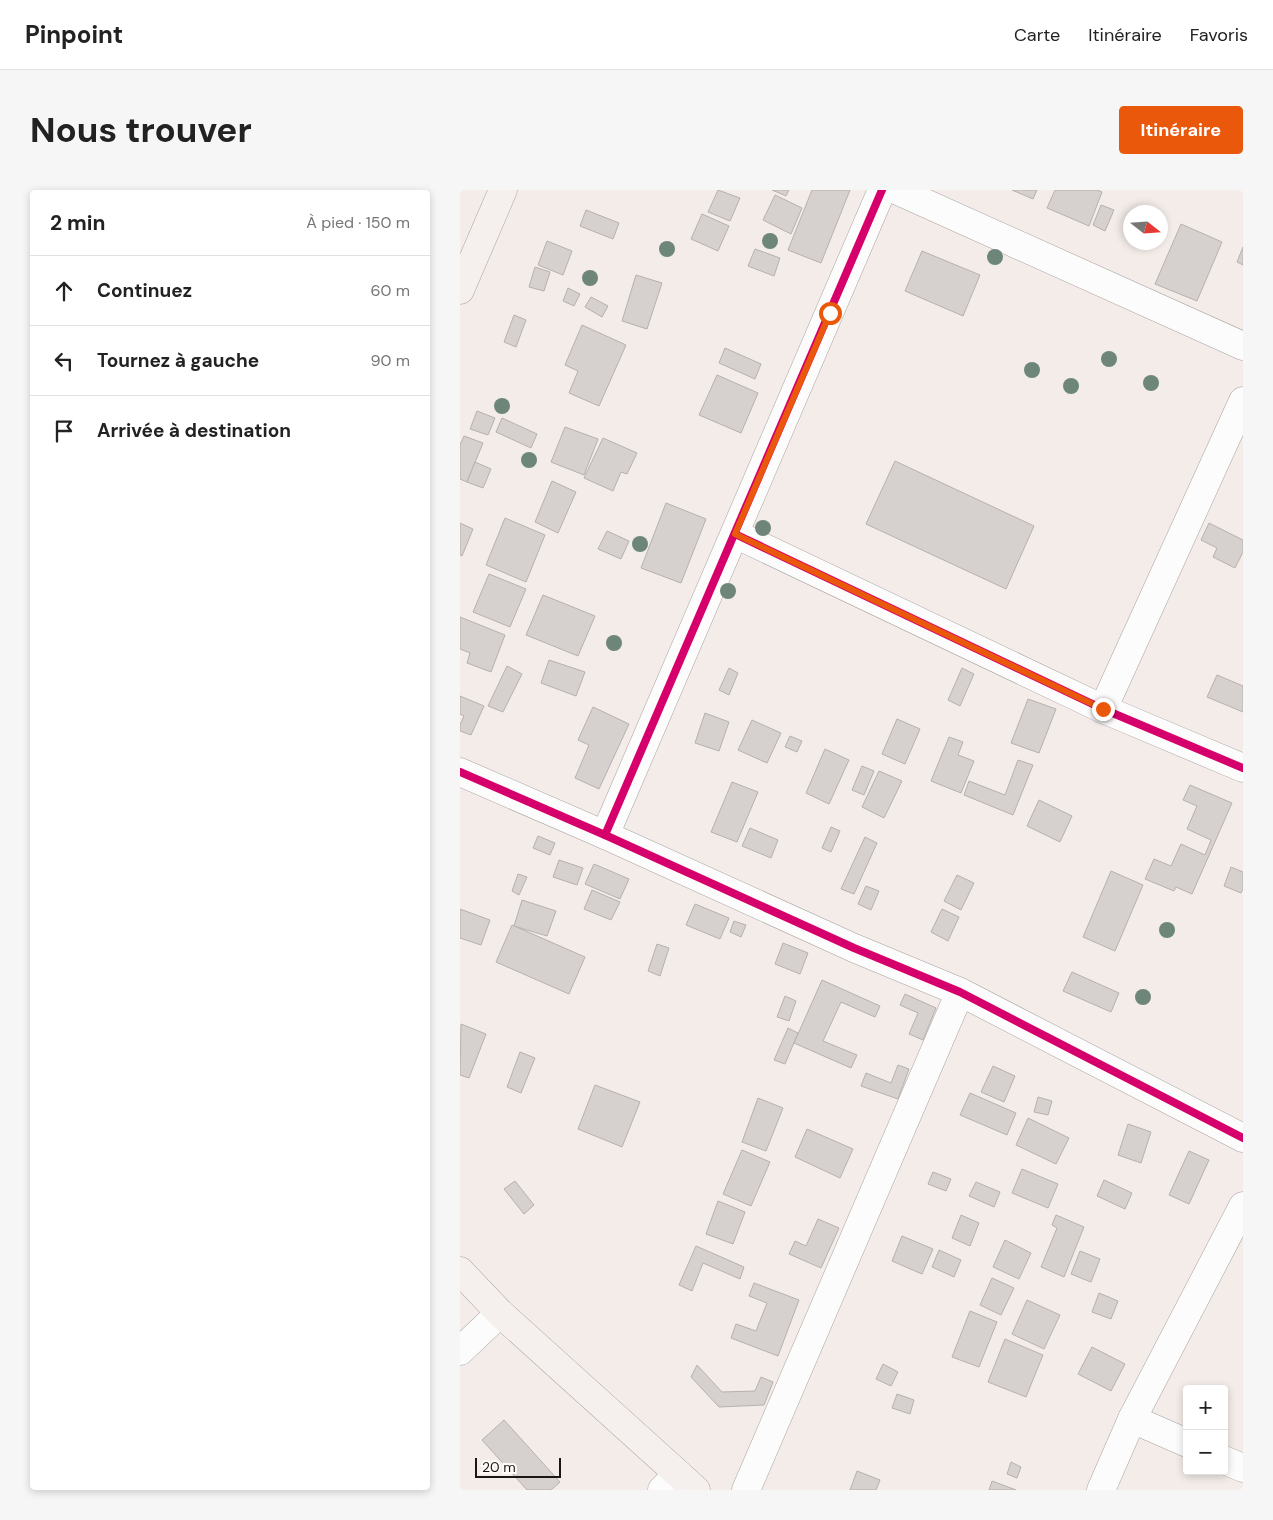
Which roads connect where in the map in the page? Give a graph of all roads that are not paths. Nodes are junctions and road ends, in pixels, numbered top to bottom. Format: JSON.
{"nodes":[{"id":1,"x":504,"y":190,"type":"edge"},
{"id":2,"x":882,"y":190,"type":"edge"},
{"id":3,"x":896,"y":190,"type":"edge"},
{"id":4,"x":460,"y":290,"type":"edge"},
{"id":5,"x":1243,"y":346,"type":"edge"},
{"id":6,"x":1243,"y":401,"type":"edge"},
{"id":7,"x":735,"y":534,"type":"junction"},
{"id":8,"x":1103,"y":709,"type":"junction"},
{"id":9,"x":1243,"y":768,"type":"edge"},
{"id":10,"x":460,"y":772,"type":"edge"},
{"id":11,"x":605,"y":835,"type":"junction"},
{"id":12,"x":960,"y":992,"type":"junction"},
{"id":13,"x":1243,"y":1138,"type":"edge"},
{"id":14,"x":1243,"y":1206,"type":"edge"},
{"id":15,"x":460,"y":1271,"type":"edge"},
{"id":16,"x":500,"y":1312,"type":"junction"},
{"id":17,"x":460,"y":1351,"type":"edge"},
{"id":18,"x":1132,"y":1418,"type":"junction"},
{"id":19,"x":1183,"y":1441,"type":"edge"},
{"id":20,"x":1228,"y":1462,"type":"edge"},
{"id":21,"x":1243,"y":1468,"type":"edge"},
{"id":22,"x":679,"y":1485,"type":"edge"},
{"id":23,"x":746,"y":1490,"type":"edge"},
{"id":24,"x":1101,"y":1490,"type":"edge"}],
"edges":[{"from":1,"to":4,"type":"street"},
{"from":2,"to":7,"type":"street"},
{"from":3,"to":5,"type":"street"},
{"from":6,"to":8,"type":"street"},
{"from":7,"to":8,"type":"street"},
{"from":7,"to":11,"type":"street"},
{"from":8,"to":9,"type":"street"},
{"from":10,"to":11,"type":"street"},
{"from":11,"to":12,"type":"street"},
{"from":12,"to":13,"type":"street"},
{"from":12,"to":23,"type":"street"},
{"from":14,"to":18,"type":"street"},
{"from":15,"to":16,"type":"street"},
{"from":16,"to":17,"type":"street"},
{"from":16,"to":22,"type":"street"},
{"from":18,"to":19,"type":"street"},
{"from":18,"to":24,"type":"street"},
{"from":20,"to":21,"type":"street"}]}
